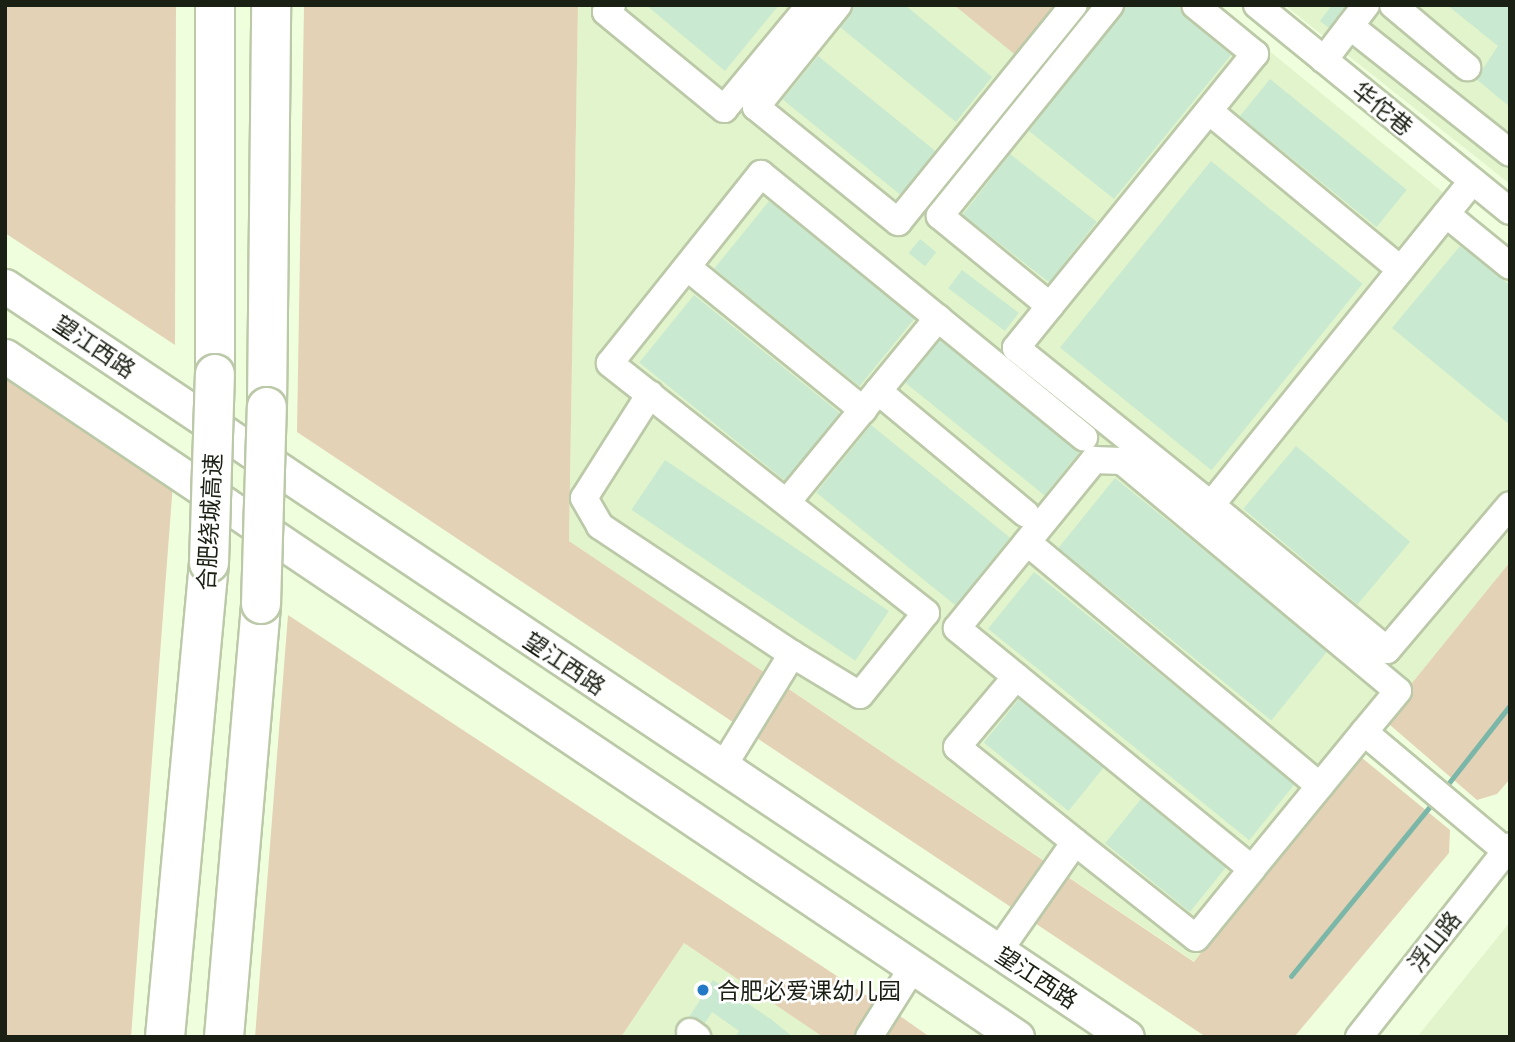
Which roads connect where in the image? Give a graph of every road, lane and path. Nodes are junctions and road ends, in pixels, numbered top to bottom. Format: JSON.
{"nodes":[{"id":1,"x":215,"y":5,"type":"edge"},
{"id":2,"x":271,"y":5,"type":"edge"},
{"id":3,"x":612,"y":5,"type":"edge"},
{"id":4,"x":810,"y":5,"type":"edge"},
{"id":5,"x":838,"y":5,"type":"edge"},
{"id":6,"x":1074,"y":5,"type":"edge"},
{"id":7,"x":1110,"y":5,"type":"edge"},
{"id":8,"x":1195,"y":5,"type":"edge"},
{"id":9,"x":1256,"y":5,"type":"edge"},
{"id":10,"x":1393,"y":5,"type":"edge"},
{"id":11,"x":1286,"y":14,"type":"edge"},
{"id":12,"x":1358,"y":16,"type":"edge"},
{"id":13,"x":1324,"y":60,"type":"junction"},
{"id":14,"x":1467,"y":67,"type":"dead end"},
{"id":15,"x":1209,"y":111,"type":"junction"},
{"id":16,"x":1510,"y":153,"type":"edge"},
{"id":17,"x":1472,"y":181,"type":"junction"},
{"id":18,"x":1510,"y":211,"type":"edge"},
{"id":19,"x":1446,"y":214,"type":"junction"},
{"id":20,"x":1510,"y":266,"type":"edge"},
{"id":21,"x":687,"y":267,"type":"junction"},
{"id":22,"x":1401,"y":270,"type":"junction"},
{"id":23,"x":5,"y":286,"type":"edge"},
{"id":24,"x":1050,"y":306,"type":"junction"},
{"id":25,"x":938,"y":318,"type":"junction"},
{"id":26,"x":5,"y":356,"type":"edge"},
{"id":27,"x":650,"y":394,"type":"junction"},
{"id":28,"x":870,"y":400,"type":"junction"},
{"id":29,"x":1084,"y":437,"type":"dead end"},
{"id":30,"x":787,"y":502,"type":"junction"},
{"id":31,"x":1211,"y":505,"type":"junction"},
{"id":32,"x":1510,"y":505,"type":"edge"},
{"id":33,"x":1026,"y":514,"type":"dead end"},
{"id":34,"x":1027,"y":542,"type":"junction"},
{"id":35,"x":792,"y":654,"type":"junction"},
{"id":36,"x":1016,"y":677,"type":"junction"},
{"id":37,"x":1364,"y":732,"type":"junction"},
{"id":38,"x":722,"y":768,"type":"junction"},
{"id":39,"x":1320,"y":786,"type":"junction"},
{"id":40,"x":1075,"y":842,"type":"junction"},
{"id":41,"x":1508,"y":848,"type":"edge"},
{"id":42,"x":1252,"y":869,"type":"junction"},
{"id":43,"x":998,"y":952,"type":"junction"},
{"id":44,"x":913,"y":967,"type":"junction"},
{"id":45,"x":165,"y":1037,"type":"edge"},
{"id":46,"x":224,"y":1037,"type":"edge"},
{"id":47,"x":869,"y":1037,"type":"edge"},
{"id":48,"x":1017,"y":1037,"type":"edge"},
{"id":49,"x":1127,"y":1037,"type":"edge"},
{"id":50,"x":1359,"y":1037,"type":"edge"}],
"edges":[{"from":1,"to":45,"type":"highway","name":"合肥绕城高速","bridge":true},
{"from":2,"to":46,"type":"highway","bridge":true},
{"from":3,"to":4,"type":"street"},
{"from":5,"to":6,"type":"street"},
{"from":7,"to":24,"type":"street"},
{"from":8,"to":15,"type":"street"},
{"from":9,"to":11,"type":"street","name":"华佗巷"},
{"from":10,"to":14,"type":"street"},
{"from":11,"to":13,"type":"street","name":"华佗巷"},
{"from":12,"to":13,"type":"street"},
{"from":12,"to":16,"type":"street"},
{"from":13,"to":17,"type":"street","name":"华佗巷"},
{"from":15,"to":22,"type":"street"},
{"from":15,"to":24,"type":"street"},
{"from":17,"to":18,"type":"street","name":"华佗巷"},
{"from":17,"to":19,"type":"street"},
{"from":19,"to":20,"type":"street"},
{"from":19,"to":22,"type":"street"},
{"from":21,"to":25,"type":"street"},
{"from":21,"to":27,"type":"street"},
{"from":21,"to":28,"type":"street"},
{"from":22,"to":31,"type":"street"},
{"from":23,"to":38,"type":"main road","name":"望江西路"},
{"from":24,"to":31,"type":"street"},
{"from":25,"to":28,"type":"street"},
{"from":25,"to":29,"type":"street"},
{"from":26,"to":44,"type":"main road"},
{"from":27,"to":30,"type":"street"},
{"from":27,"to":35,"type":"street"},
{"from":28,"to":30,"type":"street"},
{"from":28,"to":33,"type":"street"},
{"from":30,"to":35,"type":"street"},
{"from":31,"to":32,"type":"street"},
{"from":34,"to":36,"type":"street"},
{"from":34,"to":37,"type":"street"},
{"from":34,"to":39,"type":"street"},
{"from":35,"to":38,"type":"street"},
{"from":36,"to":40,"type":"street"},
{"from":36,"to":42,"type":"street"},
{"from":37,"to":39,"type":"street"},
{"from":37,"to":41,"type":"street"},
{"from":38,"to":43,"type":"main road","name":"望江西路"},
{"from":39,"to":42,"type":"street"},
{"from":40,"to":42,"type":"street"},
{"from":40,"to":43,"type":"street"},
{"from":41,"to":50,"type":"street","name":"浮山路"},
{"from":43,"to":49,"type":"main road","name":"望江西路"},
{"from":44,"to":47,"type":"street"},
{"from":44,"to":48,"type":"main road"}]}
